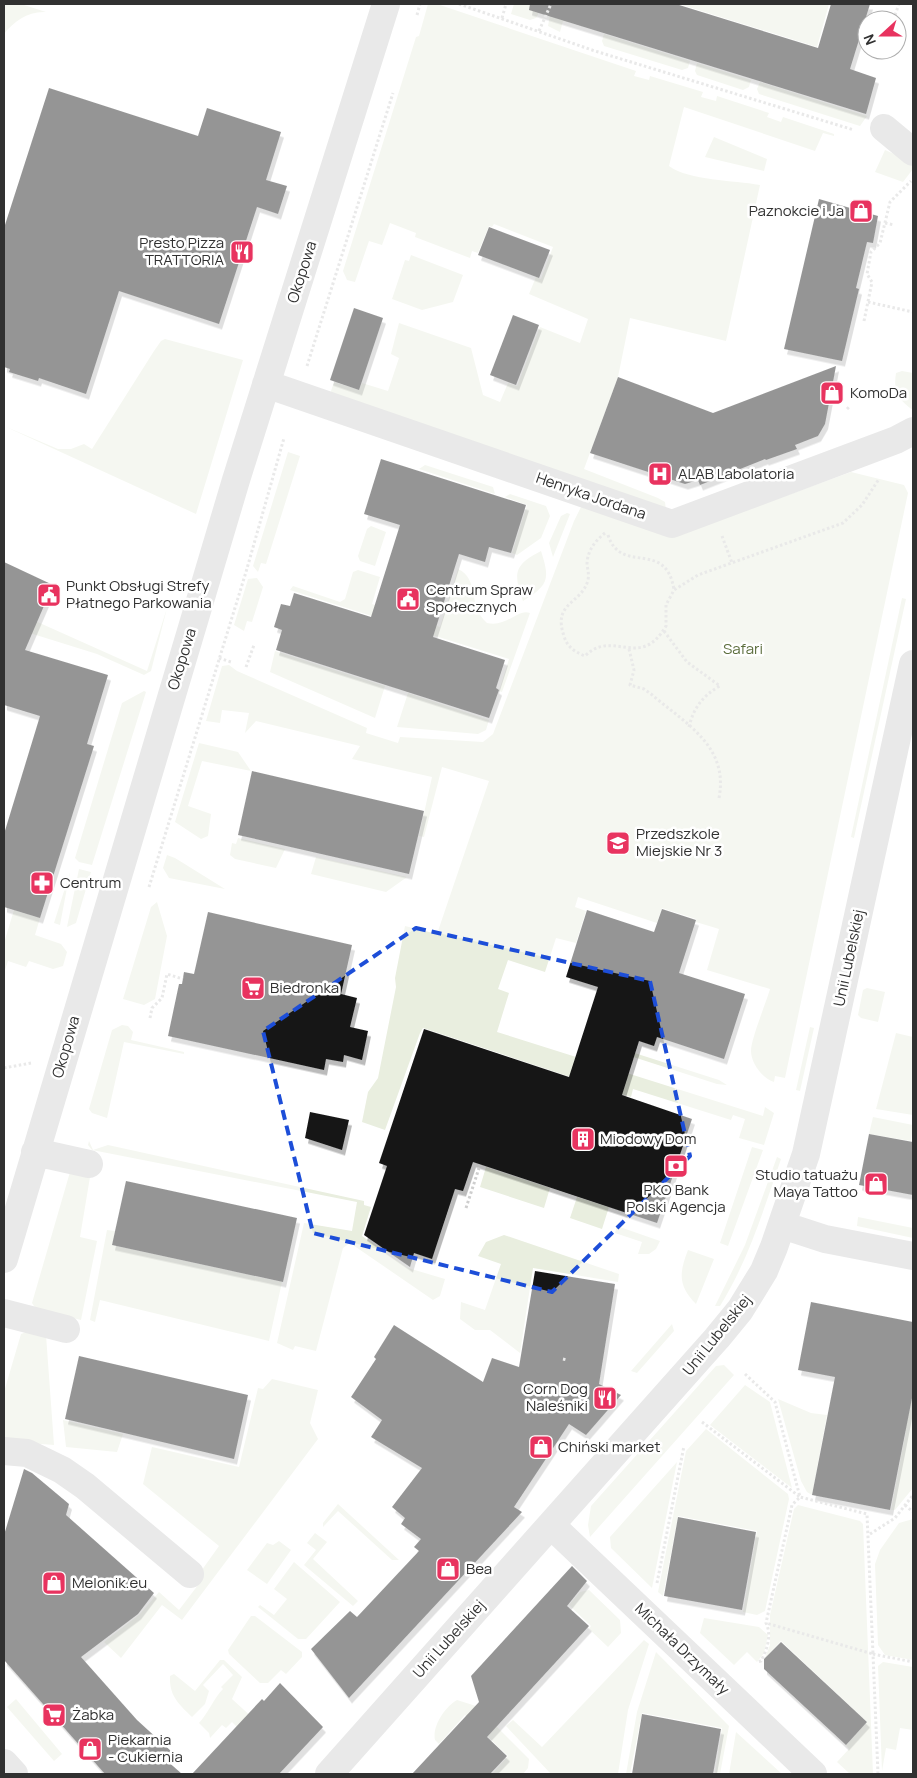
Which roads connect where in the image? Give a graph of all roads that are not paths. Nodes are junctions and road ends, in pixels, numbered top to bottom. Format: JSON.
{"nodes":[{"id":1,"x":386,"y":4,"type":"edge"},
{"id":2,"x":884,"y":128,"type":"road end"},
{"id":3,"x":913,"y":152,"type":"edge"},
{"id":4,"x":266,"y":384,"type":"junction"},
{"id":5,"x":913,"y":431,"type":"edge"},
{"id":6,"x":913,"y":666,"type":"edge"},
{"id":7,"x":35,"y":1152,"type":"junction"},
{"id":8,"x":90,"y":1164,"type":"dead end"},
{"id":9,"x":782,"y":1225,"type":"junction"},
{"id":10,"x":913,"y":1256,"type":"edge"},
{"id":11,"x":4,"y":1259,"type":"edge"},
{"id":12,"x":4,"y":1313,"type":"edge"},
{"id":13,"x":66,"y":1329,"type":"dead end"},
{"id":14,"x":4,"y":1452,"type":"edge"},
{"id":15,"x":551,"y":1525,"type":"junction"},
{"id":16,"x":190,"y":1574,"type":"dead end"},
{"id":17,"x":4,"y":1763,"type":"edge"},
{"id":18,"x":14,"y":1774,"type":"edge"},
{"id":19,"x":329,"y":1774,"type":"edge"},
{"id":20,"x":813,"y":1774,"type":"edge"}],
"edges":[{"from":1,"to":4,"type":"street","name":"Okopowa"},
{"from":2,"to":3,"type":"street"},
{"from":4,"to":5,"type":"street","name":"Henryka Jordana"},
{"from":4,"to":7,"type":"street","name":"Okopowa"},
{"from":6,"to":9,"type":"street","name":"Unii Lubelskiej"},
{"from":7,"to":8,"type":"street"},
{"from":7,"to":11,"type":"street","name":"Okopowa"},
{"from":9,"to":10,"type":"street"},
{"from":9,"to":15,"type":"street","name":"Unii Lubelskiej"},
{"from":12,"to":13,"type":"street"},
{"from":14,"to":16,"type":"street"},
{"from":15,"to":19,"type":"street","name":"Unii Lubelskiej"},
{"from":15,"to":20,"type":"street","name":"Michała Drzymały"},
{"from":17,"to":18,"type":"street"}]}
